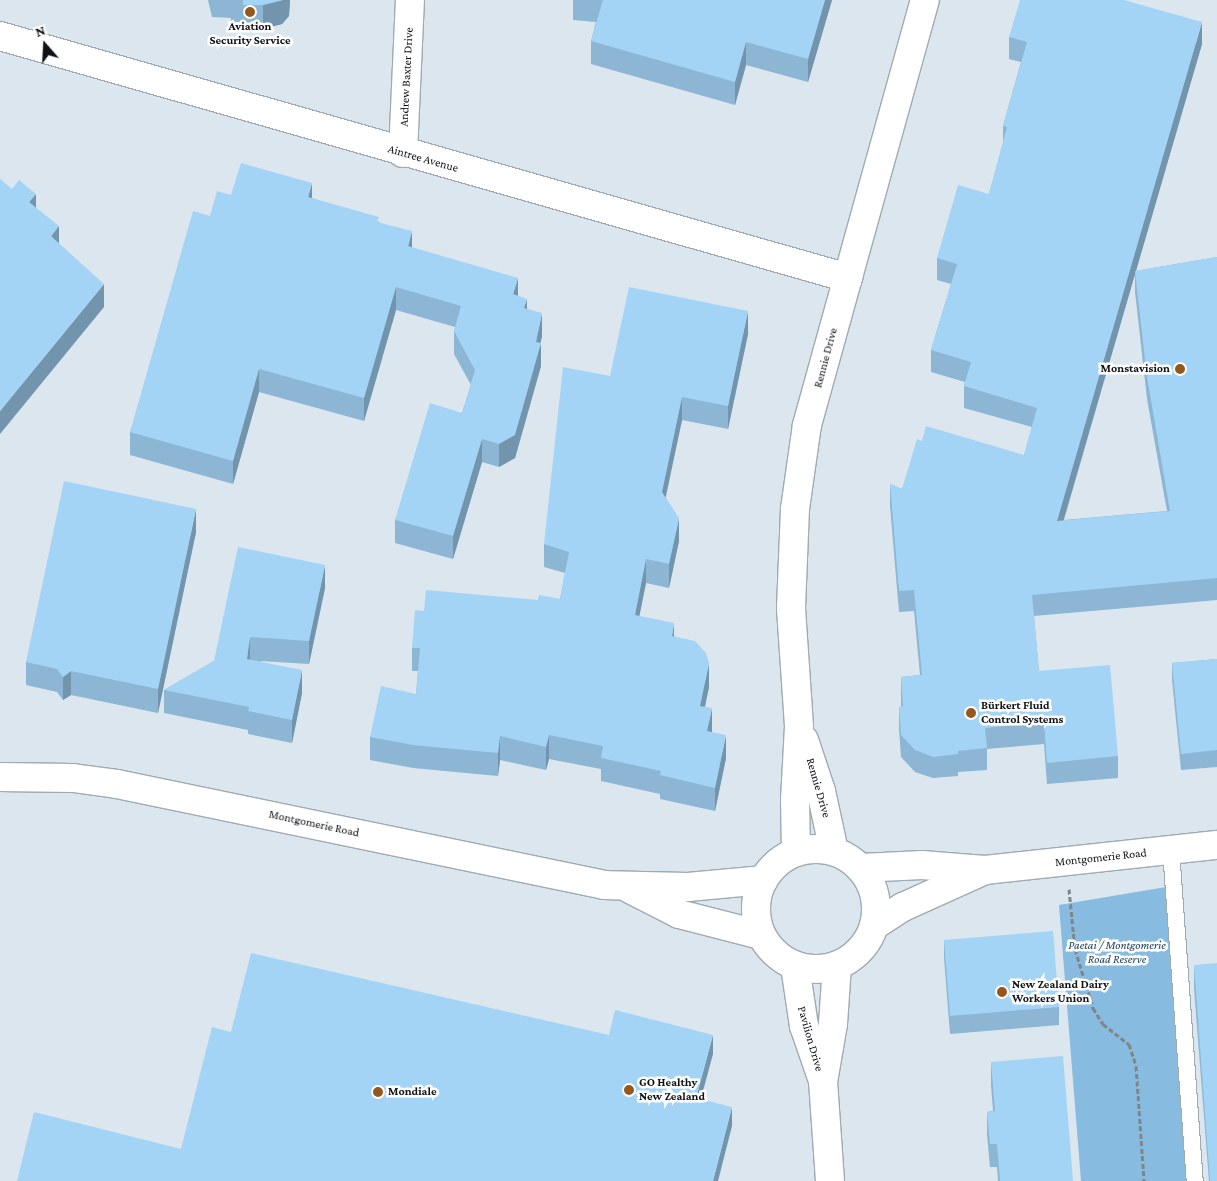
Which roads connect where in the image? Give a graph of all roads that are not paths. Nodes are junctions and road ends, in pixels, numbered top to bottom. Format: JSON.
{"nodes":[{"id":1,"x":410,"y":0,"type":"edge"},
{"id":2,"x":926,"y":0,"type":"edge"},
{"id":3,"x":0,"y":36,"type":"edge"},
{"id":4,"x":403,"y":153,"type":"junction"},
{"id":5,"x":848,"y":278,"type":"junction"},
{"id":6,"x":799,"y":726,"type":"junction"},
{"id":7,"x":0,"y":777,"type":"edge"},
{"id":8,"x":1217,"y":845,"type":"edge"},
{"id":9,"x":1171,"y":850,"type":"junction"},
{"id":10,"x":834,"y":851,"type":"junction"},
{"id":11,"x":796,"y":852,"type":"junction"},
{"id":12,"x":861,"y":868,"type":"junction"},
{"id":13,"x":984,"y":870,"type":"junction"},
{"id":14,"x":764,"y":880,"type":"junction"},
{"id":15,"x":626,"y":887,"type":"junction"},
{"id":16,"x":875,"y":925,"type":"junction"},
{"id":17,"x":761,"y":935,"type":"junction"},
{"id":18,"x":795,"y":966,"type":"junction"},
{"id":19,"x":837,"y":966,"type":"junction"},
{"id":20,"x":823,"y":1082,"type":"junction"},
{"id":21,"x":830,"y":1181,"type":"edge"},
{"id":22,"x":1195,"y":1181,"type":"edge"}],
"edges":[{"from":1,"to":4,"type":"street","name":"Andrew Baxter Drive"},
{"from":2,"to":5,"type":"street","name":"Rennie Drive"},
{"from":3,"to":4,"type":"street","name":"Aintree Avenue"},
{"from":4,"to":5,"type":"street","name":"Aintree Avenue"},
{"from":5,"to":6,"type":"street","name":"Rennie Drive"},
{"from":6,"to":10,"type":"street","name":"Rennie Drive"},
{"from":6,"to":11,"type":"street","name":"Rennie Drive"},
{"from":7,"to":15,"type":"street","name":"Montgomerie Road"},
{"from":8,"to":9,"type":"street","name":"Montgomerie Road"},
{"from":9,"to":13,"type":"street","name":"Montgomerie Road"},
{"from":9,"to":22,"type":"lane"},
{"from":10,"to":11,"type":"street"},
{"from":10,"to":12,"type":"street"},
{"from":11,"to":14,"type":"street"},
{"from":12,"to":13,"type":"street","name":"Montgomerie Road"},
{"from":12,"to":16,"type":"street"},
{"from":13,"to":16,"type":"street","name":"Montgomerie Road"},
{"from":14,"to":15,"type":"street","name":"Montgomerie Road"},
{"from":14,"to":17,"type":"street"},
{"from":15,"to":17,"type":"street","name":"Montgomerie Road"},
{"from":16,"to":19,"type":"street"},
{"from":17,"to":18,"type":"street"},
{"from":18,"to":19,"type":"street"},
{"from":18,"to":20,"type":"street","name":"Pavilion Drive"},
{"from":19,"to":20,"type":"street","name":"Pavilion Drive"},
{"from":20,"to":21,"type":"street","name":"Pavilion Drive"}]}
